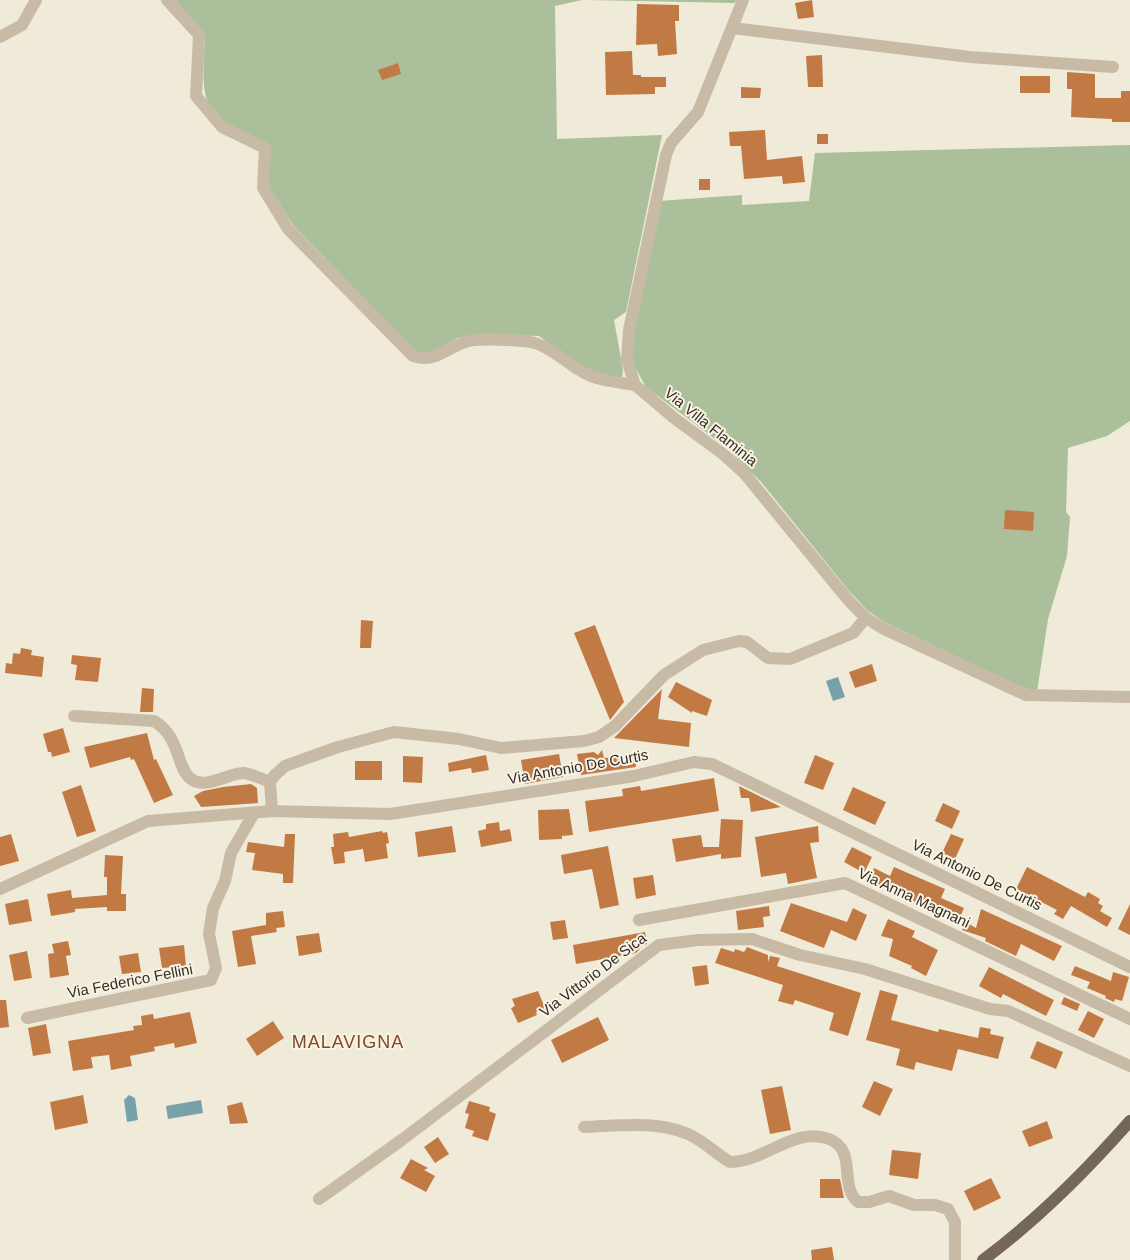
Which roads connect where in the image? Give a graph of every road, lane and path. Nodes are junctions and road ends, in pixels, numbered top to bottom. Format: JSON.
{"nodes":[{"id":1,"x":36,"y":0,"type":"edge"},
{"id":2,"x":167,"y":0,"type":"edge"},
{"id":3,"x":743,"y":0,"type":"edge"},
{"id":4,"x":732,"y":28,"type":"junction"},
{"id":5,"x":0,"y":36,"type":"edge"},
{"id":6,"x":1113,"y":67,"type":"dead end"},
{"id":7,"x":635,"y":385,"type":"junction"},
{"id":8,"x":866,"y":618,"type":"junction"},
{"id":9,"x":1130,"y":697,"type":"edge"},
{"id":10,"x":74,"y":716,"type":"dead end"},
{"id":11,"x":270,"y":782,"type":"junction"},
{"id":12,"x":272,"y":812,"type":"junction"},
{"id":13,"x":254,"y":813,"type":"junction"},
{"id":14,"x":0,"y":889,"type":"edge"},
{"id":15,"x":640,"y":920,"type":"dead end"},
{"id":16,"x":1130,"y":967,"type":"edge"},
{"id":17,"x":27,"y":1018,"type":"dead end"},
{"id":18,"x":1130,"y":1019,"type":"edge"},
{"id":19,"x":1130,"y":1066,"type":"edge"},
{"id":20,"x":1130,"y":1121,"type":"edge"},
{"id":21,"x":584,"y":1126,"type":"dead end"},
{"id":22,"x":319,"y":1199,"type":"dead end"},
{"id":23,"x":955,"y":1260,"type":"edge"},
{"id":24,"x":984,"y":1260,"type":"edge"}],
"edges":[{"from":1,"to":5,"type":"street"},
{"from":2,"to":7,"type":"street"},
{"from":3,"to":4,"type":"street"},
{"from":4,"to":6,"type":"street"},
{"from":4,"to":7,"type":"street"},
{"from":7,"to":8,"type":"street","name":"Via Villa Flaminia"},
{"from":8,"to":9,"type":"street","name":"Via Villa Flaminia"},
{"from":8,"to":11,"type":"street"},
{"from":10,"to":11,"type":"street"},
{"from":11,"to":12,"type":"street"},
{"from":12,"to":13,"type":"street","name":"Via Antonio De Curtis"},
{"from":12,"to":16,"type":"street","name":"Via Antonio De Curtis"},
{"from":13,"to":14,"type":"street","name":"Via Antonio De Curtis"},
{"from":13,"to":17,"type":"street","name":"Via Federico Fellini"},
{"from":15,"to":18,"type":"street","name":"Via Anna Magnani"},
{"from":19,"to":22,"type":"street","name":"Via Vittorio De Sica"},
{"from":20,"to":24,"type":"main road"},
{"from":21,"to":23,"type":"street"}]}
